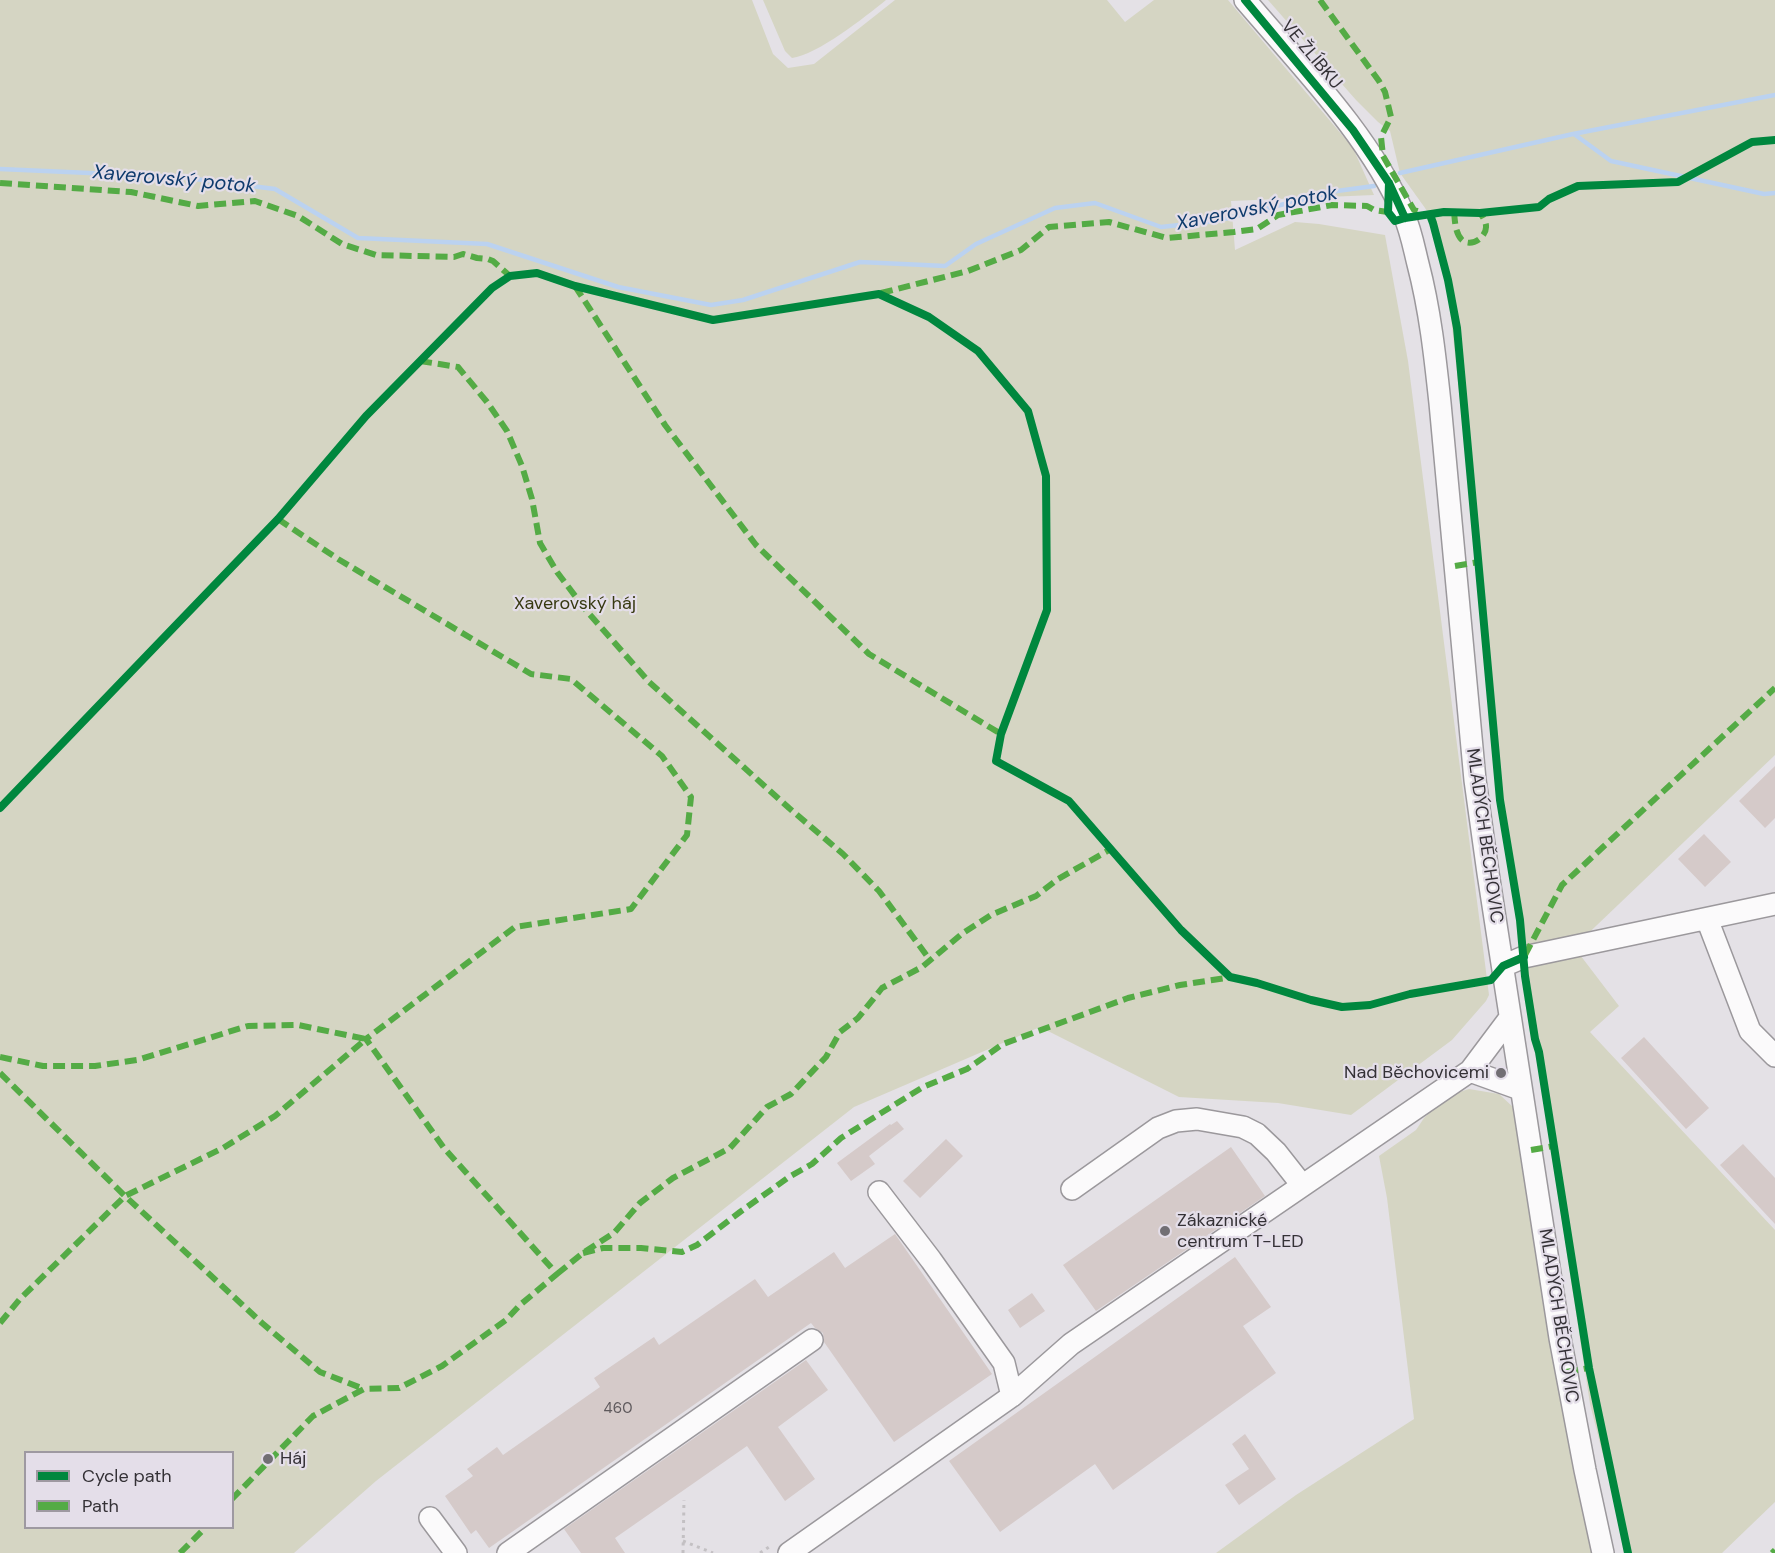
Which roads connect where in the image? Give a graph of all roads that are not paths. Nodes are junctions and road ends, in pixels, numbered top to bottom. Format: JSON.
{"nodes":[{"id":1,"x":1245,"y":0,"type":"edge"},
{"id":2,"x":1353,"y":130,"type":"joint"},
{"id":3,"x":1775,"y":904,"type":"edge"},
{"id":4,"x":1707,"y":919,"type":"junction"},
{"id":5,"x":1503,"y":966,"type":"junction"},
{"id":6,"x":1509,"y":1019,"type":"junction"},
{"id":7,"x":1775,"y":1056,"type":"edge"},
{"id":8,"x":1470,"y":1071,"type":"junction"},
{"id":9,"x":1520,"y":1089,"type":"junction"},
{"id":10,"x":1302,"y":1185,"type":"junction"},
{"id":11,"x":1072,"y":1189,"type":"dead end"},
{"id":12,"x":879,"y":1192,"type":"dead end"},
{"id":13,"x":812,"y":1340,"type":"dead end"},
{"id":14,"x":1012,"y":1396,"type":"junction"},
{"id":15,"x":430,"y":1518,"type":"dead end"},
{"id":16,"x":456,"y":1553,"type":"edge"},
{"id":17,"x":508,"y":1553,"type":"edge"},
{"id":18,"x":789,"y":1553,"type":"edge"},
{"id":19,"x":1603,"y":1553,"type":"edge"}],
"edges":[{"from":1,"to":2,"type":"street","name":"VE ŽLÍBKU"},
{"from":2,"to":5,"type":"street","name":"MLADÝCH BĚCHOVIC"},
{"from":3,"to":4,"type":"street"},
{"from":4,"to":5,"type":"street"},
{"from":4,"to":7,"type":"street"},
{"from":5,"to":6,"type":"street","name":"MLADÝCH BĚCHOVIC"},
{"from":6,"to":8,"type":"street"},
{"from":6,"to":9,"type":"street","name":"MLADÝCH BĚCHOVIC"},
{"from":8,"to":9,"type":"street"},
{"from":8,"to":10,"type":"street"},
{"from":9,"to":19,"type":"street","name":"MLADÝCH BĚCHOVIC"},
{"from":10,"to":11,"type":"street"},
{"from":10,"to":14,"type":"street"},
{"from":12,"to":14,"type":"street"},
{"from":13,"to":17,"type":"street"},
{"from":14,"to":18,"type":"street"},
{"from":15,"to":16,"type":"street"}]}
